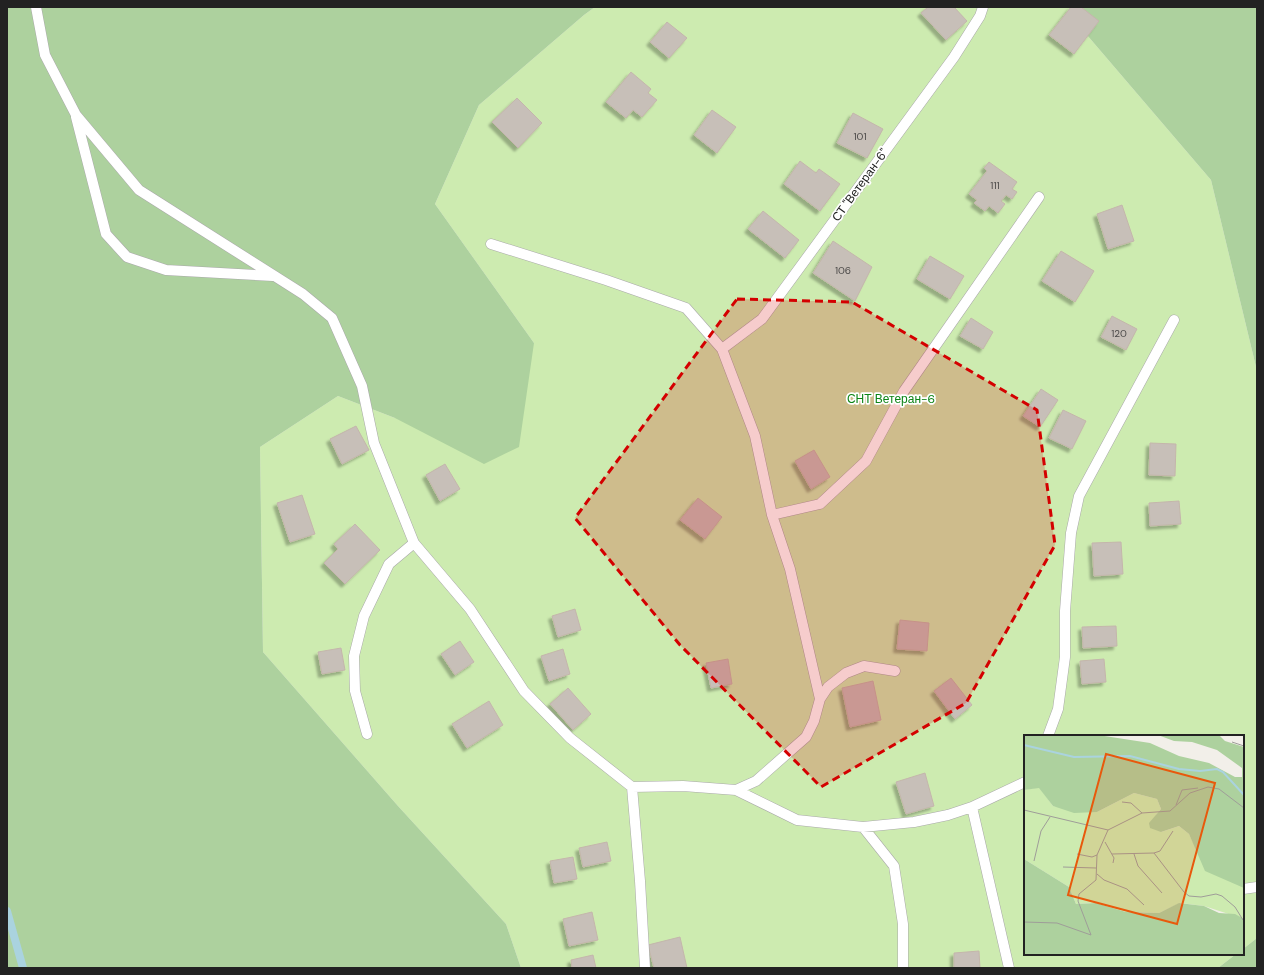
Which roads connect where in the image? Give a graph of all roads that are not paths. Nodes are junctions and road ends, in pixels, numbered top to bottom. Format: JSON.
{"nodes":[{"id":1,"x":36,"y":7,"type":"edge"},
{"id":2,"x":983,"y":7,"type":"edge"},
{"id":3,"x":76,"y":115,"type":"junction"},
{"id":4,"x":1039,"y":197,"type":"dead end"},
{"id":5,"x":491,"y":244,"type":"dead end"},
{"id":6,"x":274,"y":276,"type":"junction"},
{"id":7,"x":1174,"y":320,"type":"dead end"},
{"id":8,"x":722,"y":349,"type":"junction"},
{"id":9,"x":772,"y":515,"type":"junction"},
{"id":10,"x":414,"y":543,"type":"junction"},
{"id":11,"x":895,"y":671,"type":"dead end"},
{"id":12,"x":820,"y":699,"type":"junction"},
{"id":13,"x":367,"y":734,"type":"dead end"},
{"id":14,"x":1048,"y":735,"type":"edge"},
{"id":15,"x":1024,"y":782,"type":"edge"},
{"id":16,"x":632,"y":787,"type":"junction"},
{"id":17,"x":736,"y":790,"type":"junction"},
{"id":18,"x":972,"y":807,"type":"junction"},
{"id":19,"x":863,"y":827,"type":"junction"},
{"id":20,"x":1257,"y":887,"type":"edge"},
{"id":21,"x":1244,"y":889,"type":"edge"},
{"id":22,"x":645,"y":968,"type":"edge"},
{"id":23,"x":903,"y":968,"type":"edge"},
{"id":24,"x":1009,"y":968,"type":"edge"}],
"edges":[{"from":1,"to":3,"type":"lane"},
{"from":2,"to":8,"type":"lane","name":"СТ \"Ветеран-6\""},
{"from":3,"to":6,"type":"lane"},
{"from":3,"to":6,"type":"lane"},
{"from":4,"to":9,"type":"lane"},
{"from":5,"to":8,"type":"lane"},
{"from":6,"to":10,"type":"lane"},
{"from":7,"to":14,"type":"lane"},
{"from":8,"to":9,"type":"lane"},
{"from":9,"to":12,"type":"lane"},
{"from":10,"to":13,"type":"lane"},
{"from":10,"to":16,"type":"lane"},
{"from":11,"to":12,"type":"lane"},
{"from":12,"to":17,"type":"lane"},
{"from":15,"to":18,"type":"lane"},
{"from":16,"to":17,"type":"lane"},
{"from":16,"to":22,"type":"lane"},
{"from":17,"to":19,"type":"lane"},
{"from":18,"to":19,"type":"lane"},
{"from":18,"to":24,"type":"lane"},
{"from":19,"to":23,"type":"lane"},
{"from":20,"to":21,"type":"lane"}]}
